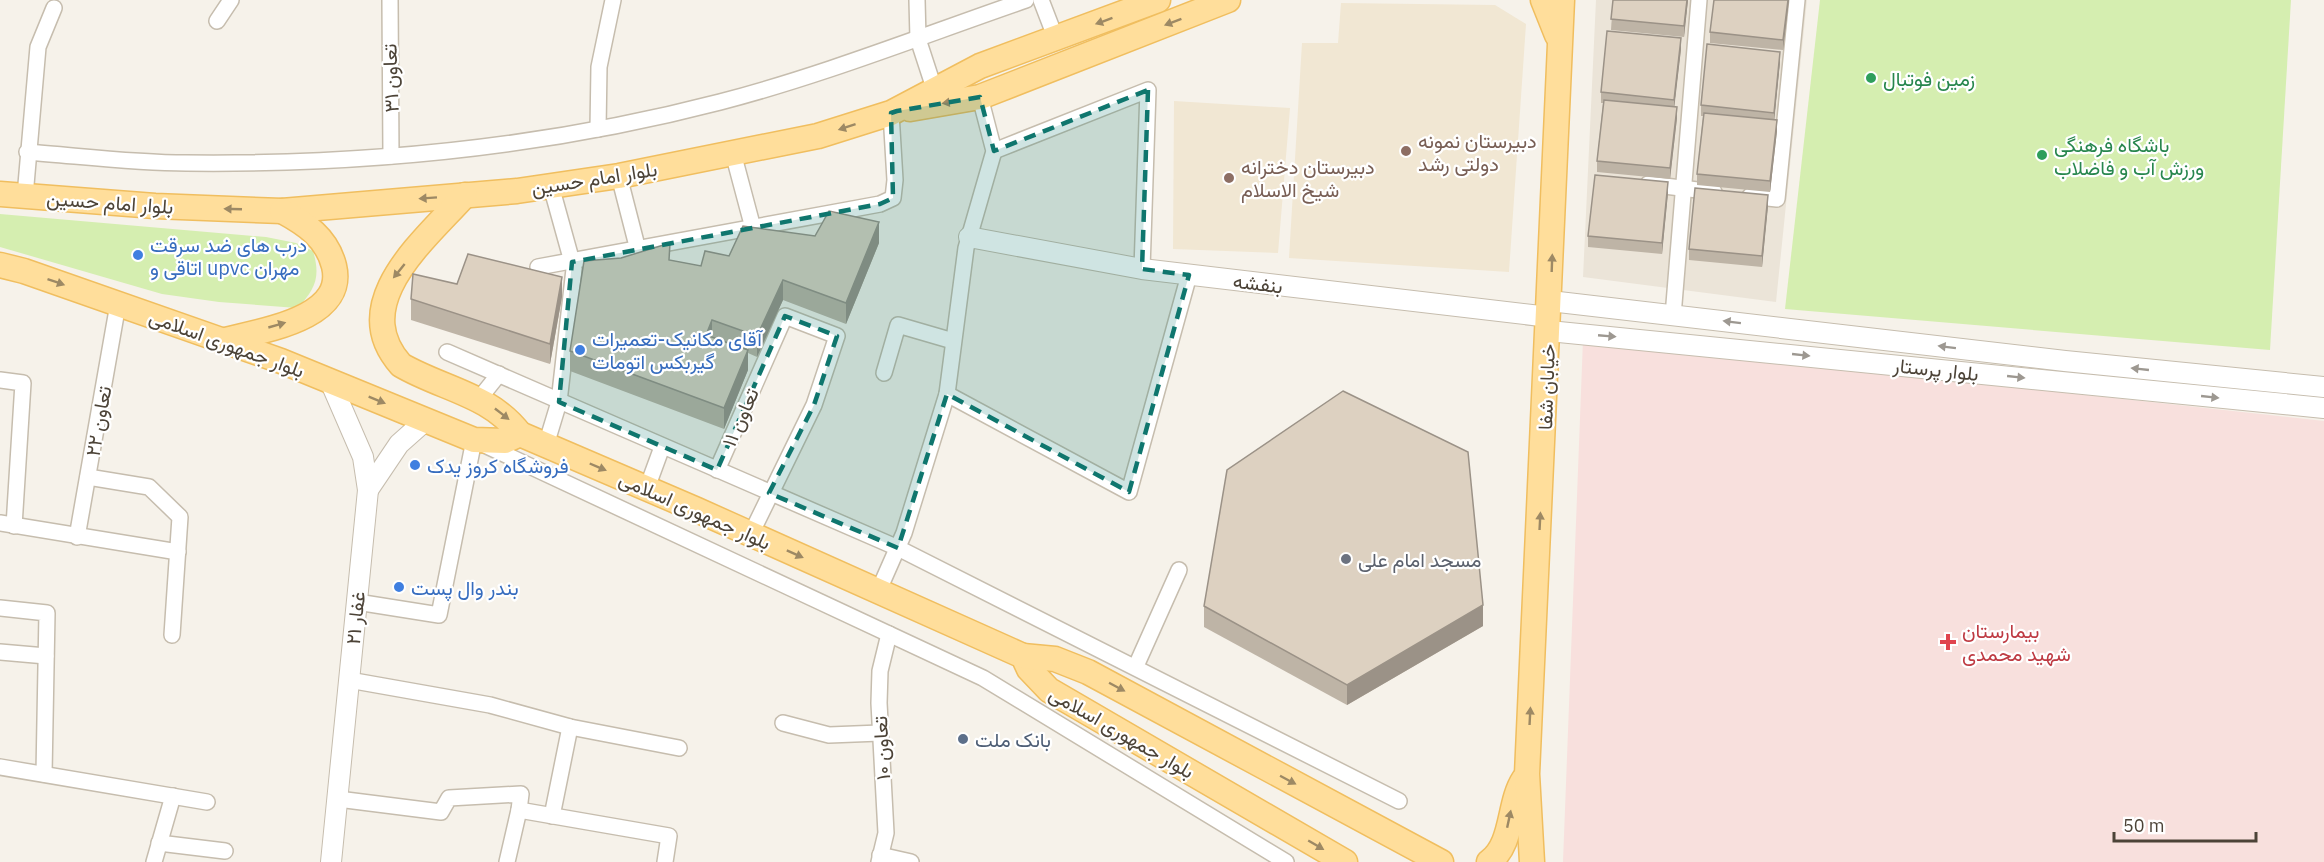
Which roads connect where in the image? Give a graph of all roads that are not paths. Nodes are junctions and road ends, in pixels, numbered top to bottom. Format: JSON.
{"nodes":[{"id":1,"x":231,"y":0,"type":"edge"},
{"id":2,"x":390,"y":0,"type":"edge"},
{"id":3,"x":613,"y":0,"type":"edge"},
{"id":4,"x":917,"y":0,"type":"edge"},
{"id":5,"x":1026,"y":0,"type":"edge"},
{"id":6,"x":1041,"y":0,"type":"edge"},
{"id":7,"x":1228,"y":0,"type":"edge"},
{"id":8,"x":1543,"y":0,"type":"edge"},
{"id":9,"x":1562,"y":0,"type":"edge"},
{"id":10,"x":1699,"y":0,"type":"edge"},
{"id":11,"x":1797,"y":0,"type":"edge"},
{"id":12,"x":1150,"y":2,"type":"edge"},
{"id":13,"x":54,"y":8,"type":"dead end"},
{"id":14,"x":217,"y":21,"type":"dead end"},
{"id":15,"x":918,"y":39,"type":"junction"},
{"id":16,"x":1056,"y":39,"type":"junction"},
{"id":17,"x":1560,"y":43,"type":"junction"},
{"id":18,"x":934,"y":88,"type":"junction"},
{"id":19,"x":980,"y":98,"type":"junction"},
{"id":20,"x":894,"y":112,"type":"junction"},
{"id":21,"x":1683,"y":117,"type":"junction"},
{"id":22,"x":1710,"y":120,"type":"edge"},
{"id":23,"x":598,"y":129,"type":"junction"},
{"id":24,"x":994,"y":151,"type":"junction"},
{"id":25,"x":27,"y":152,"type":"junction"},
{"id":26,"x":733,"y":153,"type":"junction"},
{"id":27,"x":392,"y":156,"type":"junction"},
{"id":28,"x":619,"y":176,"type":"junction"},
{"id":29,"x":1628,"y":182,"type":"edge"},
{"id":30,"x":551,"y":186,"type":"junction"},
{"id":31,"x":1683,"y":188,"type":"junction"},
{"id":32,"x":0,"y":194,"type":"edge"},
{"id":33,"x":465,"y":195,"type":"junction"},
{"id":34,"x":25,"y":196,"type":"junction"},
{"id":35,"x":282,"y":211,"type":"junction"},
{"id":36,"x":753,"y":228,"type":"junction"},
{"id":37,"x":969,"y":237,"type":"junction"},
{"id":38,"x":638,"y":250,"type":"junction"},
{"id":39,"x":572,"y":262,"type":"junction"},
{"id":40,"x":0,"y":265,"type":"edge"},
{"id":41,"x":538,"y":267,"type":"dead end"},
{"id":42,"x":1142,"y":269,"type":"junction"},
{"id":43,"x":1189,"y":275,"type":"junction"},
{"id":44,"x":118,"y":304,"type":"junction"},
{"id":45,"x":1549,"y":316,"type":"junction"},
{"id":46,"x":1673,"y":316,"type":"junction"},
{"id":47,"x":221,"y":341,"type":"junction"},
{"id":48,"x":953,"y":341,"type":"junction"},
{"id":49,"x":447,"y":352,"type":"dead end"},
{"id":50,"x":2065,"y":361,"type":"junction"},
{"id":51,"x":884,"y":373,"type":"dead end"},
{"id":52,"x":500,"y":374,"type":"junction"},
{"id":53,"x":0,"y":380,"type":"edge"},
{"id":54,"x":330,"y":381,"type":"junction"},
{"id":55,"x":2062,"y":381,"type":"junction"},
{"id":56,"x":2324,"y":387,"type":"edge"},
{"id":57,"x":947,"y":394,"type":"junction"},
{"id":58,"x":479,"y":399,"type":"junction"},
{"id":59,"x":560,"y":402,"type":"junction"},
{"id":60,"x":2324,"y":408,"type":"edge"},
{"id":61,"x":426,"y":420,"type":"junction"},
{"id":62,"x":520,"y":434,"type":"junction"},
{"id":63,"x":474,"y":440,"type":"junction"},
{"id":64,"x":546,"y":445,"type":"junction"},
{"id":65,"x":663,"y":447,"type":"junction"},
{"id":66,"x":717,"y":470,"type":"junction"},
{"id":67,"x":88,"y":477,"type":"junction"},
{"id":68,"x":647,"y":488,"type":"junction"},
{"id":69,"x":368,"y":490,"type":"junction"},
{"id":70,"x":769,"y":492,"type":"junction"},
{"id":71,"x":7,"y":524,"type":"edge"},
{"id":72,"x":751,"y":534,"type":"junction"},
{"id":73,"x":76,"y":537,"type":"junction"},
{"id":74,"x":898,"y":548,"type":"junction"},
{"id":75,"x":178,"y":552,"type":"junction"},
{"id":76,"x":1179,"y":570,"type":"dead end"},
{"id":77,"x":878,"y":592,"type":"junction"},
{"id":78,"x":357,"y":602,"type":"junction"},
{"id":79,"x":0,"y":608,"type":"edge"},
{"id":80,"x":889,"y":634,"type":"junction"},
{"id":81,"x":172,"y":635,"type":"dead end"},
{"id":82,"x":1100,"y":648,"type":"junction"},
{"id":83,"x":0,"y":652,"type":"edge"},
{"id":84,"x":46,"y":656,"type":"junction"},
{"id":85,"x":1023,"y":656,"type":"junction"},
{"id":86,"x":1136,"y":666,"type":"junction"},
{"id":87,"x":1088,"y":672,"type":"junction"},
{"id":88,"x":349,"y":680,"type":"junction"},
{"id":89,"x":783,"y":723,"type":"dead end"},
{"id":90,"x":570,"y":727,"type":"junction"},
{"id":91,"x":880,"y":733,"type":"junction"},
{"id":92,"x":679,"y":748,"type":"dead end"},
{"id":93,"x":0,"y":767,"type":"edge"},
{"id":94,"x":44,"y":774,"type":"junction"},
{"id":95,"x":1527,"y":774,"type":"junction"},
{"id":96,"x":173,"y":796,"type":"junction"},
{"id":97,"x":338,"y":799,"type":"junction"},
{"id":98,"x":1399,"y":801,"type":"dead end"},
{"id":99,"x":207,"y":802,"type":"dead end"},
{"id":100,"x":519,"y":810,"type":"junction"},
{"id":101,"x":552,"y":816,"type":"junction"},
{"id":102,"x":159,"y":843,"type":"junction"},
{"id":103,"x":225,"y":851,"type":"dead end"},
{"id":104,"x":1265,"y":856,"type":"edge"},
{"id":105,"x":879,"y":859,"type":"edge"},
{"id":106,"x":154,"y":862,"type":"edge"},
{"id":107,"x":331,"y":862,"type":"edge"},
{"id":108,"x":507,"y":862,"type":"edge"},
{"id":109,"x":664,"y":862,"type":"edge"},
{"id":110,"x":911,"y":862,"type":"edge"},
{"id":111,"x":1286,"y":862,"type":"edge"},
{"id":112,"x":1345,"y":862,"type":"edge"},
{"id":113,"x":1441,"y":862,"type":"edge"},
{"id":114,"x":1489,"y":862,"type":"edge"},
{"id":115,"x":1532,"y":862,"type":"edge"}],
"edges":[{"from":1,"to":14,"type":"street"},
{"from":2,"to":27,"type":"street","name":"تعاون ۳۱"},
{"from":3,"to":23,"type":"street"},
{"from":4,"to":15,"type":"street"},
{"from":5,"to":15,"type":"street"},
{"from":6,"to":16,"type":"street"},
{"from":7,"to":19,"type":"main road","one_way":true},
{"from":8,"to":17,"type":"main road"},
{"from":9,"to":17,"type":"main road","name":"خیابان شفا"},
{"from":10,"to":21,"type":"street"},
{"from":11,"to":31,"type":"street"},
{"from":12,"to":16,"type":"main road","name":"بلوار امام حسین","one_way":true},
{"from":13,"to":25,"type":"street"},
{"from":15,"to":18,"type":"street"},
{"from":15,"to":23,"type":"street"},
{"from":16,"to":18,"type":"main road","name":"بلوار امام حسین"},
{"from":45,"to":17,"type":"main road","name":"خیابان شفا","one_way":true},
{"from":18,"to":20,"type":"main road","name":"بلوار امام حسین"},
{"from":19,"to":20,"type":"main road","one_way":true},
{"from":19,"to":24,"type":"street"},
{"from":20,"to":26,"type":"main road","name":"بلوار امام حسین","one_way":true},
{"from":20,"to":36,"type":"street"},
{"from":21,"to":22,"type":"street"},
{"from":21,"to":31,"type":"street"},
{"from":23,"to":27,"type":"street"},
{"from":24,"to":37,"type":"street"},
{"from":24,"to":42,"type":"street"},
{"from":25,"to":27,"type":"street"},
{"from":25,"to":34,"type":"street"},
{"from":26,"to":28,"type":"main road","name":"بلوار امام حسین"},
{"from":26,"to":36,"type":"street"},
{"from":28,"to":30,"type":"main road","name":"بلوار امام حسین"},
{"from":28,"to":38,"type":"street"},
{"from":29,"to":31,"type":"street"},
{"from":30,"to":33,"type":"main road","name":"بلوار امام حسین"},
{"from":30,"to":39,"type":"street"},
{"from":31,"to":46,"type":"street"},
{"from":32,"to":34,"type":"main road","name":"بلوار امام حسین"},
{"from":33,"to":35,"type":"main road","name":"بلوار امام حسین","one_way":true},
{"from":33,"to":58,"type":"main road","one_way":true},
{"from":35,"to":34,"type":"main road","name":"بلوار امام حسین","one_way":true},
{"from":47,"to":35,"type":"main road","one_way":true},
{"from":36,"to":38,"type":"street"},
{"from":37,"to":42,"type":"street","name":"بنفشه"},
{"from":37,"to":48,"type":"street"},
{"from":38,"to":39,"type":"street"},
{"from":39,"to":41,"type":"street"},
{"from":39,"to":59,"type":"street"},
{"from":40,"to":44,"type":"main road","name":"بلوار جمهوری اسلامی","one_way":true},
{"from":42,"to":43,"type":"street","name":"بنفشه"},
{"from":43,"to":45,"type":"street","name":"بنفشه"},
{"from":43,"to":57,"type":"street"},
{"from":44,"to":47,"type":"main road","name":"بلوار جمهوری اسلامی"},
{"from":44,"to":67,"type":"street","name":"تعاون ۲۲"},
{"from":45,"to":46,"type":"street","name":"بلوار پرستار"},
{"from":45,"to":55,"type":"street","name":"بلوار پرستار","one_way":true},
{"from":95,"to":45,"type":"main road","name":"خیابان شفا","one_way":true},
{"from":50,"to":46,"type":"street","name":"بلوار پرستار","one_way":true},
{"from":47,"to":54,"type":"main road","name":"بلوار جمهوری اسلامی"},
{"from":48,"to":51,"type":"street"},
{"from":48,"to":57,"type":"street"},
{"from":49,"to":52,"type":"street"},
{"from":50,"to":55,"type":"street"},
{"from":56,"to":50,"type":"street","name":"بلوار پرستار","one_way":true},
{"from":52,"to":58,"type":"street"},
{"from":52,"to":59,"type":"street"},
{"from":53,"to":71,"type":"street"},
{"from":54,"to":61,"type":"main road","name":"بلوار جمهوری اسلامی","one_way":true},
{"from":54,"to":69,"type":"street","name":"غفار ۲۱"},
{"from":55,"to":60,"type":"street","name":"بلوار پرستار","one_way":true},
{"from":57,"to":74,"type":"street"},
{"from":58,"to":62,"type":"main road","one_way":true},
{"from":59,"to":64,"type":"street"},
{"from":59,"to":65,"type":"street"},
{"from":61,"to":63,"type":"main road","name":"بلوار جمهوری اسلامی"},
{"from":61,"to":69,"type":"street"},
{"from":62,"to":63,"type":"main road","name":"بلوار جمهوری اسلامی"},
{"from":62,"to":64,"type":"main road","name":"بلوار جمهوری اسلامی"},
{"from":63,"to":78,"type":"street"},
{"from":63,"to":80,"type":"street"},
{"from":64,"to":68,"type":"main road","name":"بلوار جمهوری اسلامی","one_way":true},
{"from":65,"to":66,"type":"street"},
{"from":65,"to":68,"type":"street"},
{"from":66,"to":70,"type":"street"},
{"from":66,"to":70,"type":"street","name":"تعاون ۱۱"},
{"from":67,"to":73,"type":"street","name":"تعاون ۲۲"},
{"from":67,"to":75,"type":"street"},
{"from":68,"to":72,"type":"main road","name":"بلوار جمهوری اسلامی"},
{"from":69,"to":78,"type":"street","name":"غفار ۲۱"},
{"from":70,"to":72,"type":"street"},
{"from":70,"to":74,"type":"street"},
{"from":71,"to":73,"type":"street"},
{"from":72,"to":77,"type":"main road","name":"بلوار جمهوری اسلامی","one_way":true},
{"from":73,"to":75,"type":"street"},
{"from":74,"to":77,"type":"street"},
{"from":74,"to":82,"type":"street"},
{"from":75,"to":81,"type":"street"},
{"from":76,"to":86,"type":"street"},
{"from":77,"to":85,"type":"main road","name":"بلوار جمهوری اسلامی"},
{"from":78,"to":88,"type":"street","name":"غفار ۲۱"},
{"from":79,"to":84,"type":"street"},
{"from":80,"to":91,"type":"street","name":"تعاون ۱۰"},
{"from":80,"to":104,"type":"street"},
{"from":82,"to":86,"type":"street"},
{"from":82,"to":87,"type":"street"},
{"from":83,"to":84,"type":"street"},
{"from":84,"to":94,"type":"street"},
{"from":85,"to":87,"type":"main road"},
{"from":85,"to":112,"type":"main road","name":"بلوار جمهوری اسلامی","one_way":true},
{"from":86,"to":98,"type":"street"},
{"from":87,"to":113,"type":"main road","one_way":true},
{"from":88,"to":90,"type":"street"},
{"from":88,"to":97,"type":"street","name":"غفار ۲۱"},
{"from":89,"to":91,"type":"street"},
{"from":90,"to":92,"type":"street"},
{"from":90,"to":101,"type":"street"},
{"from":91,"to":105,"type":"street","name":"تعاون ۱۰"},
{"from":93,"to":94,"type":"street"},
{"from":94,"to":96,"type":"street"},
{"from":114,"to":95,"type":"main road","one_way":true},
{"from":95,"to":115,"type":"main road"},
{"from":96,"to":99,"type":"street"},
{"from":96,"to":102,"type":"street"},
{"from":97,"to":100,"type":"street"},
{"from":97,"to":107,"type":"street","name":"غفار ۲۱"},
{"from":100,"to":101,"type":"street"},
{"from":100,"to":108,"type":"street"},
{"from":101,"to":109,"type":"street"},
{"from":102,"to":103,"type":"street"},
{"from":102,"to":106,"type":"street"},
{"from":104,"to":111,"type":"street"},
{"from":105,"to":110,"type":"street"}]}
